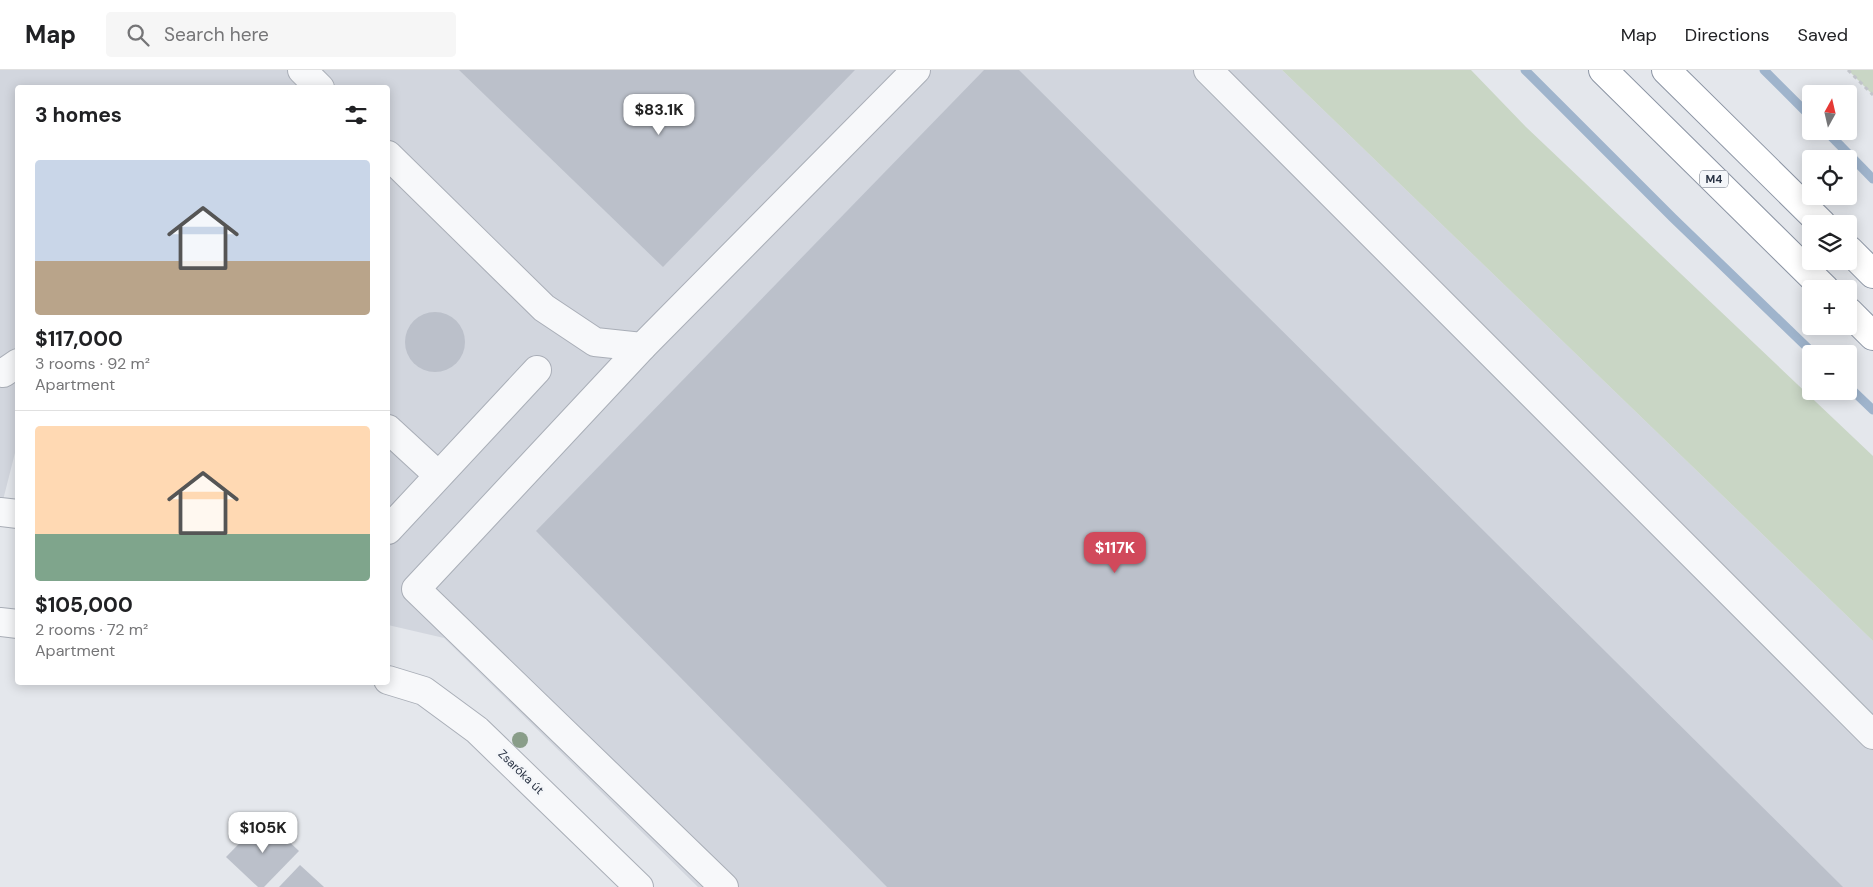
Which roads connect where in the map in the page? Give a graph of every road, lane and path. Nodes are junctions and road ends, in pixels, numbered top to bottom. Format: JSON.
{"nodes":[{"id":1,"x":916,"y":70,"type":"edge"},
{"id":2,"x":1208,"y":70,"type":"edge"},
{"id":3,"x":1603,"y":70,"type":"edge"},
{"id":4,"x":1666,"y":70,"type":"edge"},
{"id":5,"x":1848,"y":70,"type":"edge"},
{"id":6,"x":1873,"y":95,"type":"edge"},
{"id":7,"x":390,"y":157,"type":"edge"},
{"id":8,"x":1813,"y":215,"type":"edge"},
{"id":9,"x":1857,"y":258,"type":"edge"},
{"id":10,"x":1873,"y":274,"type":"edge"},
{"id":11,"x":1816,"y":280,"type":"edge"},
{"id":12,"x":1857,"y":320,"type":"edge"},
{"id":13,"x":1873,"y":336,"type":"edge"},
{"id":14,"x":642,"y":347,"type":"junction"},
{"id":15,"x":15,"y":365,"type":"edge"},
{"id":16,"x":537,"y":370,"type":"dead end"},
{"id":17,"x":0,"y":372,"type":"edge"},
{"id":18,"x":390,"y":431,"type":"edge"},
{"id":19,"x":438,"y":475,"type":"junction"},
{"id":20,"x":0,"y":512,"type":"edge"},
{"id":21,"x":15,"y":514,"type":"edge"},
{"id":22,"x":390,"y":528,"type":"edge"},
{"id":23,"x":0,"y":622,"type":"edge"},
{"id":24,"x":15,"y":624,"type":"edge"},
{"id":25,"x":390,"y":681,"type":"edge"},
{"id":26,"x":1873,"y":734,"type":"edge"},
{"id":27,"x":639,"y":887,"type":"edge"},
{"id":28,"x":724,"y":887,"type":"edge"}],
"edges":[{"from":1,"to":14,"type":"lane"},
{"from":2,"to":26,"type":"lane"},
{"from":3,"to":11,"type":"highway","number":"M4"},
{"from":4,"to":8,"type":"highway"},
{"from":5,"to":6,"type":"path"},
{"from":7,"to":14,"type":"lane"},
{"from":9,"to":10,"type":"highway"},
{"from":12,"to":13,"type":"highway"},
{"from":14,"to":28,"type":"lane"},
{"from":15,"to":17,"type":"lane"},
{"from":16,"to":19,"type":"lane"},
{"from":18,"to":19,"type":"lane"},
{"from":19,"to":22,"type":"lane"},
{"from":20,"to":21,"type":"lane"},
{"from":23,"to":24,"type":"lane"},
{"from":25,"to":27,"type":"lane","name":"Zsaróka út"}]}
